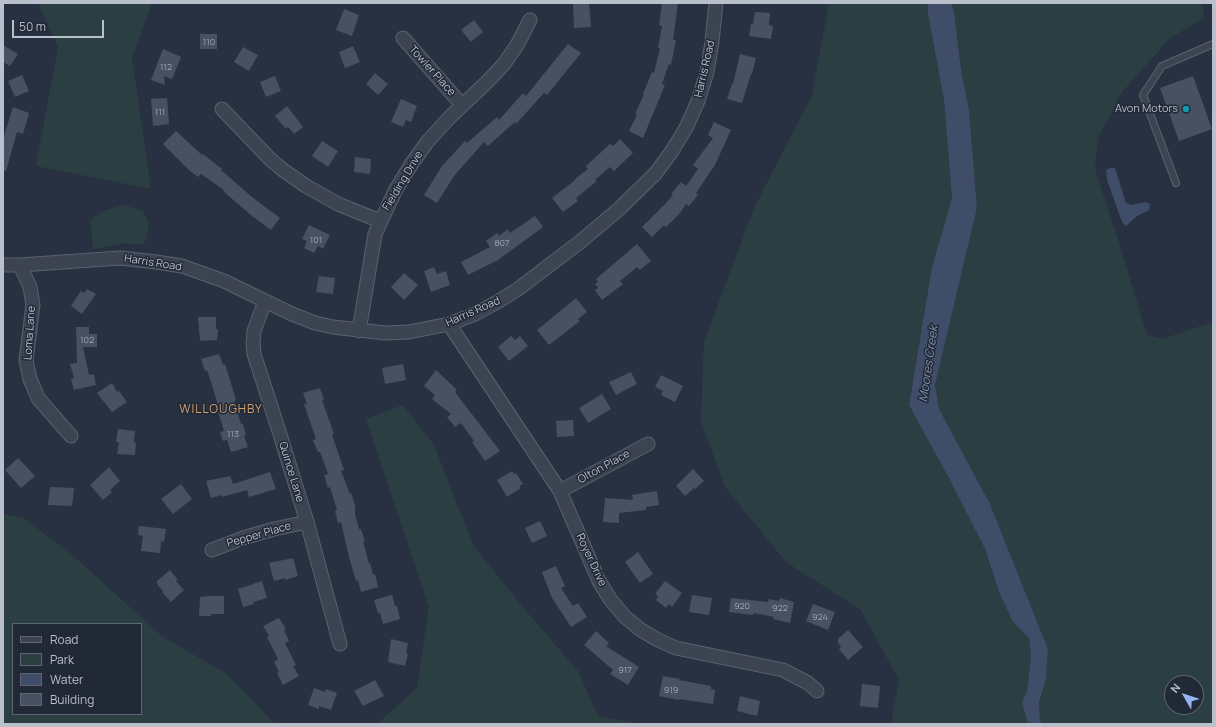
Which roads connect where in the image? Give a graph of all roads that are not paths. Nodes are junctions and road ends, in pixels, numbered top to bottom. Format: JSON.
{"nodes":[{"id":1,"x":716,"y":3,"type":"edge"},
{"id":2,"x":530,"y":20,"type":"dead end"},
{"id":3,"x":403,"y":38,"type":"dead end"},
{"id":4,"x":1213,"y":44,"type":"edge"},
{"id":5,"x":462,"y":105,"type":"junction"},
{"id":6,"x":222,"y":109,"type":"dead end"},
{"id":7,"x":1176,"y":183,"type":"dead end"},
{"id":8,"x":380,"y":221,"type":"junction"},
{"id":9,"x":3,"y":265,"type":"edge"},
{"id":10,"x":20,"y":265,"type":"junction"},
{"id":11,"x":265,"y":301,"type":"junction"},
{"id":12,"x":449,"y":324,"type":"junction"},
{"id":13,"x":359,"y":330,"type":"junction"},
{"id":14,"x":71,"y":436,"type":"dead end"},
{"id":15,"x":648,"y":444,"type":"dead end"},
{"id":16,"x":560,"y":491,"type":"junction"},
{"id":17,"x":306,"y":522,"type":"junction"},
{"id":18,"x":212,"y":550,"type":"dead end"},
{"id":19,"x":340,"y":644,"type":"dead end"},
{"id":20,"x":817,"y":691,"type":"dead end"}],
"edges":[{"from":1,"to":12,"type":"street","name":"Harris Road"},
{"from":2,"to":5,"type":"street","name":"Fielding Drive"},
{"from":3,"to":5,"type":"street","name":"Towler Place"},
{"from":4,"to":7,"type":"lane"},
{"from":5,"to":8,"type":"street","name":"Fielding Drive"},
{"from":6,"to":8,"type":"street"},
{"from":8,"to":13,"type":"street","name":"Fielding Drive"},
{"from":9,"to":10,"type":"street","name":"Harris Road"},
{"from":10,"to":11,"type":"street","name":"Harris Road"},
{"from":10,"to":14,"type":"street","name":"Loma Lane"},
{"from":11,"to":13,"type":"street","name":"Harris Road"},
{"from":11,"to":17,"type":"street","name":"Quince Lane"},
{"from":12,"to":13,"type":"street","name":"Harris Road"},
{"from":12,"to":16,"type":"street","name":"Royer Drive"},
{"from":15,"to":16,"type":"street","name":"Olton Place"},
{"from":16,"to":20,"type":"street","name":"Royer Drive"},
{"from":17,"to":18,"type":"street","name":"Pepper Place"},
{"from":17,"to":19,"type":"street","name":"Quince Lane"}]}
